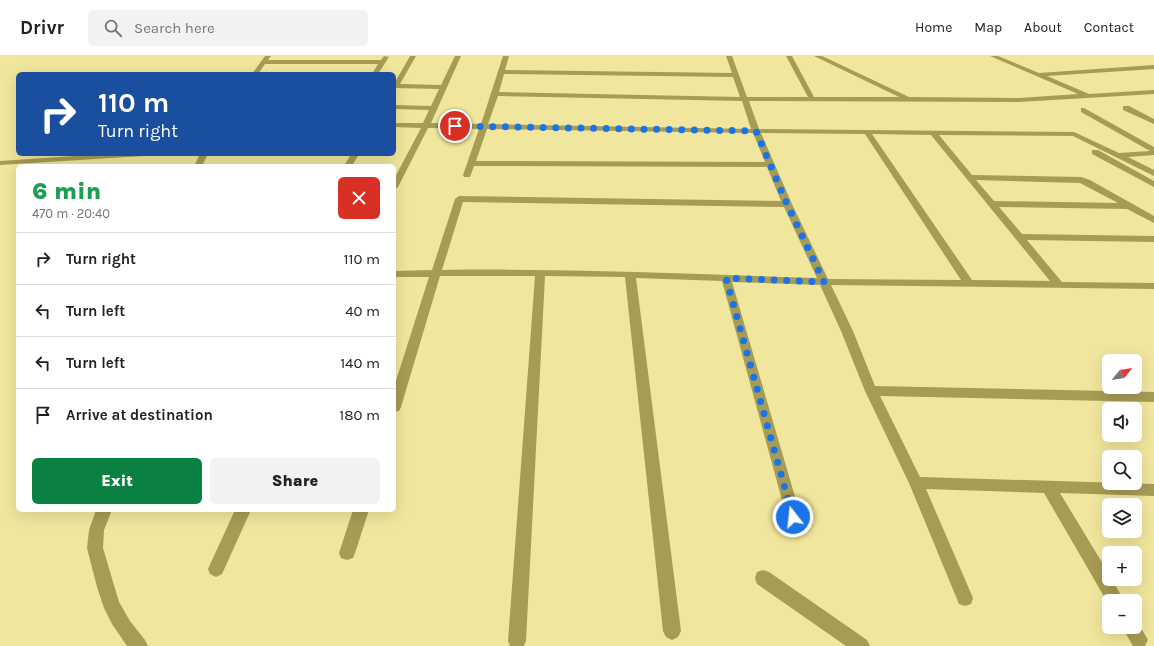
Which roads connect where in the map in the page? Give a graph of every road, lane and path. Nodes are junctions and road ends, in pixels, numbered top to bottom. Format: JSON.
{"nodes":[{"id":1,"x":387,"y":56,"type":"edge"},
{"id":2,"x":413,"y":56,"type":"edge"},
{"id":3,"x":458,"y":56,"type":"edge"},
{"id":4,"x":506,"y":56,"type":"edge"},
{"id":5,"x":729,"y":56,"type":"edge"},
{"id":6,"x":789,"y":56,"type":"edge"},
{"id":7,"x":816,"y":56,"type":"edge"},
{"id":8,"x":994,"y":56,"type":"edge"},
{"id":9,"x":1002,"y":56,"type":"edge"},
{"id":10,"x":266,"y":59,"type":"edge"},
{"id":11,"x":383,"y":62,"type":"junction"},
{"id":12,"x":1154,"y":67,"type":"edge"},
{"id":13,"x":256,"y":72,"type":"edge"},
{"id":14,"x":376,"y":72,"type":"edge"},
{"id":15,"x":502,"y":72,"type":"junction"},
{"id":16,"x":736,"y":75,"type":"junction"},
{"id":17,"x":1038,"y":75,"type":"junction"},
{"id":18,"x":396,"y":84,"type":"edge"},
{"id":19,"x":396,"y":86,"type":"edge"},
{"id":20,"x":443,"y":87,"type":"junction"},
{"id":21,"x":1154,"y":92,"type":"edge"},
{"id":22,"x":495,"y":94,"type":"junction"},
{"id":23,"x":1090,"y":97,"type":"junction"},
{"id":24,"x":744,"y":99,"type":"junction"},
{"id":25,"x":812,"y":99,"type":"junction"},
{"id":26,"x":910,"y":100,"type":"junction"},
{"id":27,"x":396,"y":107,"type":"edge"},
{"id":28,"x":434,"y":108,"type":"junction"},
{"id":29,"x":1126,"y":108,"type":"dead end"},
{"id":30,"x":1084,"y":110,"type":"dead end"},
{"id":31,"x":1154,"y":122,"type":"edge"},
{"id":32,"x":396,"y":125,"type":"edge"},
{"id":33,"x":426,"y":125,"type":"junction"},
{"id":34,"x":484,"y":126,"type":"junction"},
{"id":35,"x":756,"y":131,"type":"junction"},
{"id":36,"x":867,"y":132,"type":"junction"},
{"id":37,"x":933,"y":133,"type":"junction"},
{"id":38,"x":1060,"y":134,"type":"junction"},
{"id":39,"x":1154,"y":151,"type":"edge"},
{"id":40,"x":1118,"y":155,"type":"junction"},
{"id":41,"x":18,"y":156,"type":"edge"},
{"id":42,"x":93,"y":156,"type":"edge"},
{"id":43,"x":0,"y":163,"type":"edge"},
{"id":44,"x":10,"y":163,"type":"junction"},
{"id":45,"x":470,"y":163,"type":"junction"},
{"id":46,"x":86,"y":164,"type":"edge"},
{"id":47,"x":771,"y":165,"type":"junction"},
{"id":48,"x":0,"y":172,"type":"edge"},
{"id":49,"x":1154,"y":173,"type":"edge"},
{"id":50,"x":467,"y":174,"type":"dead end"},
{"id":51,"x":969,"y":176,"type":"junction"},
{"id":52,"x":396,"y":183,"type":"edge"},
{"id":53,"x":1154,"y":184,"type":"edge"},
{"id":54,"x":787,"y":204,"type":"junction"},
{"id":55,"x":991,"y":204,"type":"junction"},
{"id":56,"x":1129,"y":206,"type":"junction"},
{"id":57,"x":1154,"y":220,"type":"edge"},
{"id":58,"x":1019,"y":237,"type":"junction"},
{"id":59,"x":1154,"y":239,"type":"edge"},
{"id":60,"x":540,"y":273,"type":"junction"},
{"id":61,"x":396,"y":274,"type":"edge"},
{"id":62,"x":436,"y":274,"type":"junction"},
{"id":63,"x":630,"y":274,"type":"junction"},
{"id":64,"x":726,"y":278,"type":"junction"},
{"id":65,"x":824,"y":282,"type":"junction"},
{"id":66,"x":968,"y":283,"type":"junction"},
{"id":67,"x":1058,"y":284,"type":"junction"},
{"id":68,"x":1154,"y":286,"type":"edge"},
{"id":69,"x":871,"y":391,"type":"junction"},
{"id":70,"x":1154,"y":397,"type":"edge"},
{"id":71,"x":396,"y":401,"type":"edge"},
{"id":72,"x":916,"y":483,"type":"junction"},
{"id":73,"x":1048,"y":487,"type":"junction"},
{"id":74,"x":1154,"y":490,"type":"edge"},
{"id":75,"x":103,"y":512,"type":"edge"},
{"id":76,"x":242,"y":512,"type":"edge"},
{"id":77,"x":360,"y":512,"type":"edge"},
{"id":78,"x":793,"y":517,"type":"dead end"},
{"id":79,"x":347,"y":553,"type":"dead end"},
{"id":80,"x":216,"y":569,"type":"dead end"},
{"id":81,"x":762,"y":578,"type":"dead end"},
{"id":82,"x":1112,"y":594,"type":"edge"},
{"id":83,"x":965,"y":598,"type":"dead end"},
{"id":84,"x":672,"y":631,"type":"dead end"},
{"id":85,"x":517,"y":641,"type":"dead end"},
{"id":86,"x":139,"y":646,"type":"edge"},
{"id":87,"x":861,"y":646,"type":"edge"}],
"edges":[{"from":1,"to":11,"type":"street"},
{"from":2,"to":18,"type":"street"},
{"from":3,"to":20,"type":"street"},
{"from":4,"to":15,"type":"street"},
{"from":5,"to":16,"type":"street"},
{"from":6,"to":25,"type":"street"},
{"from":7,"to":26,"type":"street"},
{"from":8,"to":9,"type":"street"},
{"from":8,"to":17,"type":"street"},
{"from":10,"to":11,"type":"street"},
{"from":10,"to":13,"type":"street"},
{"from":11,"to":14,"type":"street"},
{"from":12,"to":17,"type":"street"},
{"from":15,"to":16,"type":"street"},
{"from":15,"to":22,"type":"street"},
{"from":16,"to":24,"type":"street"},
{"from":17,"to":23,"type":"street"},
{"from":19,"to":20,"type":"street"},
{"from":20,"to":28,"type":"street"},
{"from":21,"to":23,"type":"street"},
{"from":22,"to":24,"type":"street"},
{"from":22,"to":34,"type":"street"},
{"from":23,"to":26,"type":"street"},
{"from":24,"to":25,"type":"street"},
{"from":24,"to":35,"type":"street"},
{"from":25,"to":26,"type":"street"},
{"from":27,"to":28,"type":"street"},
{"from":28,"to":33,"type":"street"},
{"from":29,"to":31,"type":"street"},
{"from":30,"to":39,"type":"street"},
{"from":32,"to":33,"type":"street"},
{"from":33,"to":34,"type":"street"},
{"from":33,"to":52,"type":"street"},
{"from":34,"to":35,"type":"street"},
{"from":34,"to":45,"type":"street"},
{"from":35,"to":36,"type":"street"},
{"from":35,"to":47,"type":"street"},
{"from":36,"to":37,"type":"street"},
{"from":36,"to":66,"type":"street"},
{"from":37,"to":38,"type":"street"},
{"from":37,"to":51,"type":"street"},
{"from":38,"to":40,"type":"street"},
{"from":38,"to":53,"type":"street"},
{"from":39,"to":40,"type":"street"},
{"from":40,"to":49,"type":"street"},
{"from":41,"to":44,"type":"street"},
{"from":42,"to":44,"type":"street"},
{"from":42,"to":46,"type":"street"},
{"from":43,"to":44,"type":"street"},
{"from":44,"to":48,"type":"street"},
{"from":45,"to":47,"type":"street"},
{"from":45,"to":50,"type":"street"},
{"from":47,"to":54,"type":"street"},
{"from":51,"to":55,"type":"street"},
{"from":51,"to":56,"type":"street"},
{"from":54,"to":62,"type":"street"},
{"from":54,"to":65,"type":"street"},
{"from":55,"to":56,"type":"street"},
{"from":55,"to":58,"type":"street"},
{"from":56,"to":57,"type":"street"},
{"from":58,"to":59,"type":"street"},
{"from":58,"to":67,"type":"street"},
{"from":60,"to":62,"type":"street"},
{"from":60,"to":63,"type":"street"},
{"from":60,"to":85,"type":"street"},
{"from":61,"to":62,"type":"street"},
{"from":62,"to":71,"type":"street"},
{"from":63,"to":64,"type":"street"},
{"from":63,"to":84,"type":"street"},
{"from":64,"to":65,"type":"street"},
{"from":64,"to":78,"type":"street"},
{"from":65,"to":66,"type":"street"},
{"from":65,"to":69,"type":"street"},
{"from":66,"to":67,"type":"street"},
{"from":67,"to":68,"type":"street"},
{"from":69,"to":70,"type":"street"},
{"from":69,"to":72,"type":"street"},
{"from":72,"to":73,"type":"street"},
{"from":72,"to":83,"type":"street"},
{"from":73,"to":74,"type":"street"},
{"from":73,"to":82,"type":"street"},
{"from":75,"to":86,"type":"street"},
{"from":76,"to":80,"type":"street"},
{"from":77,"to":79,"type":"street"},
{"from":81,"to":87,"type":"street"}]}
